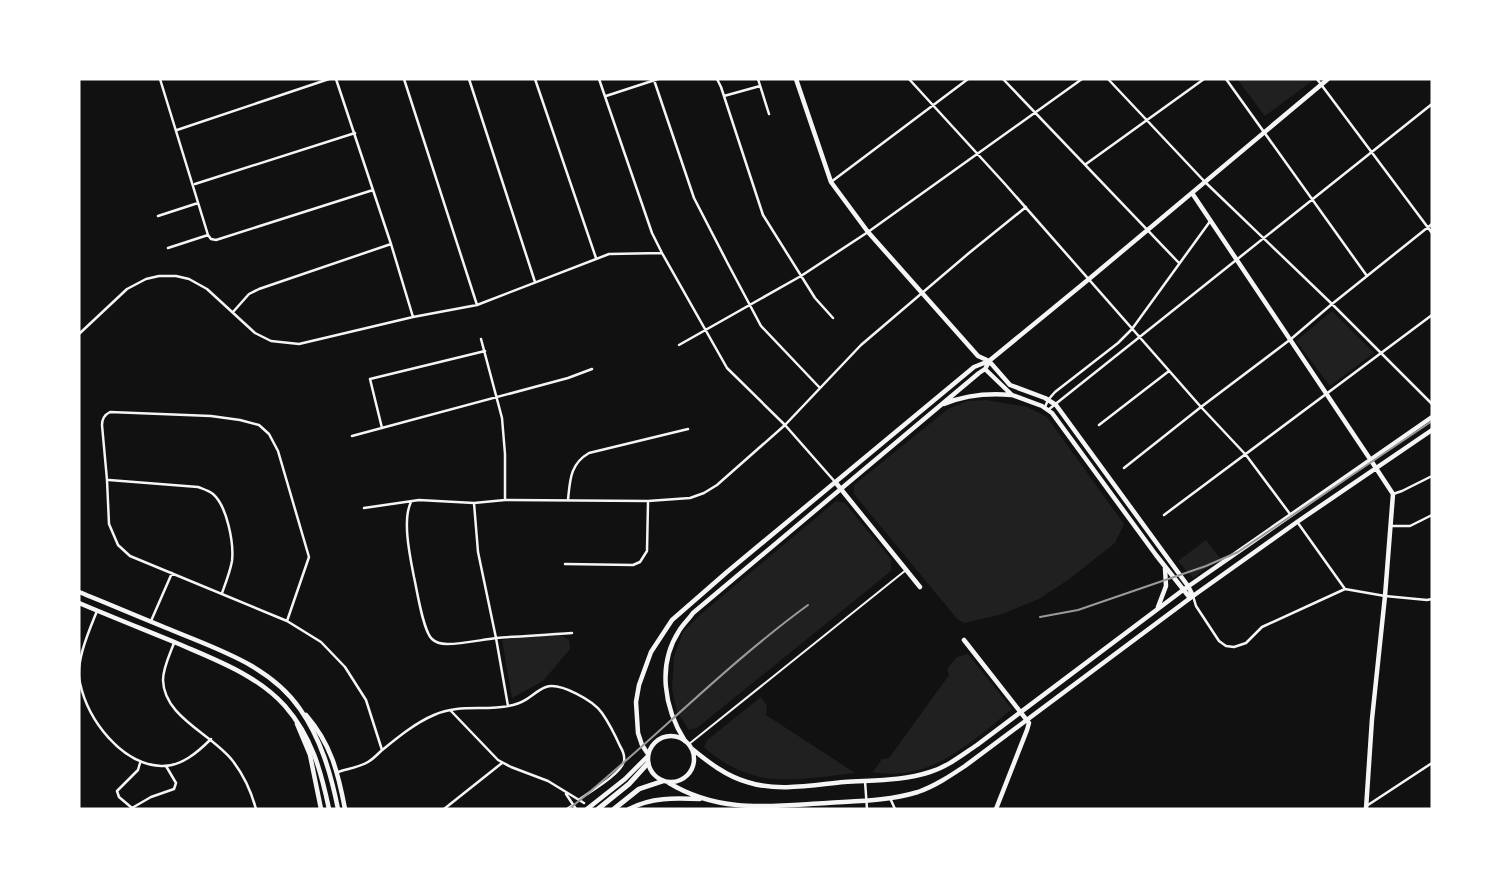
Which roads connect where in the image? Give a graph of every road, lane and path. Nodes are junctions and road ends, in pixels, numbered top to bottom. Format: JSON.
{"nodes":[{"id":1,"x":160,"y":79,"type":"edge"},
{"id":2,"x":329,"y":79,"type":"edge"},
{"id":3,"x":336,"y":79,"type":"edge"},
{"id":4,"x":404,"y":79,"type":"edge"},
{"id":5,"x":469,"y":79,"type":"edge"},
{"id":6,"x":535,"y":79,"type":"edge"},
{"id":7,"x":599,"y":79,"type":"edge"},
{"id":8,"x":656,"y":79,"type":"edge"},
{"id":9,"x":717,"y":79,"type":"edge"},
{"id":10,"x":758,"y":79,"type":"edge"},
{"id":11,"x":796,"y":79,"type":"edge"},
{"id":12,"x":909,"y":79,"type":"edge"},
{"id":13,"x":968,"y":79,"type":"edge"},
{"id":14,"x":1003,"y":79,"type":"edge"},
{"id":15,"x":1082,"y":79,"type":"edge"},
{"id":16,"x":1108,"y":79,"type":"edge"},
{"id":17,"x":1204,"y":79,"type":"edge"},
{"id":18,"x":1226,"y":79,"type":"edge"},
{"id":19,"x":1317,"y":79,"type":"edge"},
{"id":20,"x":1328,"y":79,"type":"edge"},
{"id":21,"x":1321,"y":84,"type":"junction"},
{"id":22,"x":760,"y":86,"type":"junction"},
{"id":23,"x":606,"y":96,"type":"junction"},
{"id":24,"x":724,"y":96,"type":"junction"},
{"id":25,"x":1432,"y":104,"type":"edge"},
{"id":26,"x":932,"y":105,"type":"junction"},
{"id":27,"x":1036,"y":111,"type":"junction"},
{"id":28,"x":769,"y":114,"type":"dead end"},
{"id":29,"x":1146,"y":120,"type":"junction"},
{"id":30,"x":176,"y":130,"type":"junction"},
{"id":31,"x":1264,"y":132,"type":"junction"},
{"id":32,"x":355,"y":133,"type":"junction"},
{"id":33,"x":1372,"y":153,"type":"junction"},
{"id":34,"x":977,"y":154,"type":"junction"},
{"id":35,"x":1086,"y":164,"type":"junction"},
{"id":36,"x":831,"y":182,"type":"junction"},
{"id":37,"x":1205,"y":182,"type":"junction"},
{"id":38,"x":193,"y":185,"type":"junction"},
{"id":39,"x":373,"y":190,"type":"junction"},
{"id":40,"x":1192,"y":193,"type":"junction"},
{"id":41,"x":1312,"y":200,"type":"junction"},
{"id":42,"x":198,"y":203,"type":"junction"},
{"id":43,"x":1026,"y":207,"type":"junction"},
{"id":44,"x":158,"y":216,"type":"dead end"},
{"id":45,"x":1210,"y":220,"type":"junction"},
{"id":46,"x":1432,"y":224,"type":"edge"},
{"id":47,"x":1428,"y":227,"type":"junction"},
{"id":48,"x":1149,"y":229,"type":"junction"},
{"id":49,"x":868,"y":232,"type":"junction"},
{"id":50,"x":1432,"y":233,"type":"edge"},
{"id":51,"x":208,"y":235,"type":"junction"},
{"id":52,"x":1263,"y":239,"type":"junction"},
{"id":53,"x":391,"y":244,"type":"junction"},
{"id":54,"x":168,"y":248,"type":"dead end"},
{"id":55,"x":662,"y":253,"type":"junction"},
{"id":56,"x":596,"y":258,"type":"junction"},
{"id":57,"x":1237,"y":258,"type":"junction"},
{"id":58,"x":1179,"y":263,"type":"junction"},
{"id":59,"x":801,"y":276,"type":"junction"},
{"id":60,"x":1367,"y":276,"type":"junction"},
{"id":61,"x":1089,"y":279,"type":"junction"},
{"id":62,"x":535,"y":282,"type":"junction"},
{"id":63,"x":922,"y":294,"type":"junction"},
{"id":64,"x":750,"y":304,"type":"junction"},
{"id":65,"x":1332,"y":304,"type":"junction"},
{"id":66,"x":477,"y":305,"type":"junction"},
{"id":67,"x":233,"y":312,"type":"junction"},
{"id":68,"x":1432,"y":314,"type":"edge"},
{"id":69,"x":413,"y":317,"type":"junction"},
{"id":70,"x":833,"y":318,"type":"dead end"},
{"id":71,"x":1132,"y":329,"type":"junction"},
{"id":72,"x":705,"y":330,"type":"junction"},
{"id":73,"x":79,"y":334,"type":"edge"},
{"id":74,"x":1140,"y":337,"type":"junction"},
{"id":75,"x":481,"y":339,"type":"dead end"},
{"id":76,"x":1291,"y":339,"type":"junction"},
{"id":77,"x":679,"y":345,"type":"dead end"},
{"id":78,"x":485,"y":351,"type":"junction"},
{"id":79,"x":1380,"y":354,"type":"junction"},
{"id":80,"x":978,"y":356,"type":"junction"},
{"id":81,"x":989,"y":361,"type":"junction"},
{"id":82,"x":982,"y":366,"type":"junction"},
{"id":83,"x":592,"y":369,"type":"dead end"},
{"id":84,"x":1169,"y":371,"type":"junction"},
{"id":85,"x":820,"y":388,"type":"junction"},
{"id":86,"x":1327,"y":394,"type":"junction"},
{"id":87,"x":1012,"y":395,"type":"junction"},
{"id":88,"x":496,"y":397,"type":"junction"},
{"id":89,"x":1048,"y":400,"type":"junction"},
{"id":90,"x":1432,"y":404,"type":"edge"},
{"id":91,"x":1056,"y":405,"type":"junction"},
{"id":92,"x":940,"y":406,"type":"junction"},
{"id":93,"x":1201,"y":407,"type":"junction"},
{"id":94,"x":1047,"y":409,"type":"junction"},
{"id":95,"x":1432,"y":417,"type":"edge"},
{"id":96,"x":785,"y":425,"type":"junction"},
{"id":97,"x":1099,"y":425,"type":"dead end"},
{"id":98,"x":382,"y":428,"type":"junction"},
{"id":99,"x":688,"y":429,"type":"dead end"},
{"id":100,"x":1432,"y":430,"type":"edge"},
{"id":101,"x":352,"y":436,"type":"dead end"},
{"id":102,"x":1246,"y":455,"type":"junction"},
{"id":103,"x":1370,"y":459,"type":"junction"},
{"id":104,"x":1376,"y":467,"type":"junction"},
{"id":105,"x":1124,"y":468,"type":"dead end"},
{"id":106,"x":1432,"y":477,"type":"edge"},
{"id":107,"x":107,"y":480,"type":"junction"},
{"id":108,"x":836,"y":483,"type":"junction"},
{"id":109,"x":841,"y":490,"type":"junction"},
{"id":110,"x":1393,"y":494,"type":"junction"},
{"id":111,"x":505,"y":500,"type":"junction"},
{"id":112,"x":568,"y":500,"type":"junction"},
{"id":113,"x":648,"y":501,"type":"junction"},
{"id":114,"x":411,"y":502,"type":"junction"},
{"id":115,"x":474,"y":503,"type":"junction"},
{"id":116,"x":364,"y":508,"type":"dead end"},
{"id":117,"x":1290,"y":514,"type":"junction"},
{"id":118,"x":1432,"y":514,"type":"edge"},
{"id":119,"x":1164,"y":515,"type":"dead end"},
{"id":120,"x":1297,"y":522,"type":"junction"},
{"id":121,"x":1391,"y":526,"type":"junction"},
{"id":122,"x":565,"y":564,"type":"dead end"},
{"id":123,"x":1166,"y":568,"type":"junction"},
{"id":124,"x":906,"y":570,"type":"junction"},
{"id":125,"x":727,"y":572,"type":"junction"},
{"id":126,"x":172,"y":573,"type":"junction"},
{"id":127,"x":733,"y":579,"type":"junction"},
{"id":128,"x":920,"y":587,"type":"dead end"},
{"id":129,"x":1186,"y":588,"type":"junction"},
{"id":130,"x":1345,"y":589,"type":"junction"},
{"id":131,"x":79,"y":592,"type":"edge"},
{"id":132,"x":222,"y":593,"type":"junction"},
{"id":133,"x":1385,"y":596,"type":"junction"},
{"id":134,"x":1191,"y":597,"type":"junction"},
{"id":135,"x":1432,"y":598,"type":"edge"},
{"id":136,"x":79,"y":603,"type":"edge"},
{"id":137,"x":1157,"y":609,"type":"junction"},
{"id":138,"x":97,"y":611,"type":"junction"},
{"id":139,"x":287,"y":621,"type":"junction"},
{"id":140,"x":151,"y":622,"type":"junction"},
{"id":141,"x":572,"y":633,"type":"dead end"},
{"id":142,"x":496,"y":638,"type":"junction"},
{"id":143,"x":964,"y":640,"type":"dead end"},
{"id":144,"x":174,"y":643,"type":"junction"},
{"id":145,"x":508,"y":706,"type":"junction"},
{"id":146,"x":450,"y":709,"type":"junction"},
{"id":147,"x":301,"y":710,"type":"junction"},
{"id":148,"x":1021,"y":712,"type":"junction"},
{"id":149,"x":295,"y":720,"type":"junction"},
{"id":150,"x":1028,"y":720,"type":"junction"},
{"id":151,"x":211,"y":739,"type":"junction"},
{"id":152,"x":688,"y":745,"type":"junction"},
{"id":153,"x":382,"y":750,"type":"junction"},
{"id":154,"x":648,"y":758,"type":"junction"},
{"id":155,"x":141,"y":762,"type":"junction"},
{"id":156,"x":502,"y":763,"type":"junction"},
{"id":157,"x":1432,"y":763,"type":"edge"},
{"id":158,"x":166,"y":766,"type":"junction"},
{"id":159,"x":338,"y":772,"type":"junction"},
{"id":160,"x":864,"y":781,"type":"junction"},
{"id":161,"x":666,"y":782,"type":"junction"},
{"id":162,"x":564,"y":791,"type":"junction"},
{"id":163,"x":890,"y":798,"type":"junction"},
{"id":164,"x":580,"y":799,"type":"junction"},
{"id":165,"x":705,"y":799,"type":"junction"},
{"id":166,"x":867,"y":801,"type":"junction"},
{"id":167,"x":584,"y":803,"type":"dead end"},
{"id":168,"x":573,"y":805,"type":"junction"},
{"id":169,"x":596,"y":806,"type":"edge"},
{"id":170,"x":1366,"y":807,"type":"edge"},
{"id":171,"x":254,"y":808,"type":"edge"},
{"id":172,"x":321,"y":809,"type":"edge"},
{"id":173,"x":329,"y":809,"type":"edge"},
{"id":174,"x":338,"y":809,"type":"edge"},
{"id":175,"x":345,"y":809,"type":"edge"},
{"id":176,"x":444,"y":809,"type":"edge"},
{"id":177,"x":567,"y":809,"type":"edge"},
{"id":178,"x":576,"y":809,"type":"edge"},
{"id":179,"x":587,"y":809,"type":"edge"},
{"id":180,"x":614,"y":809,"type":"edge"},
{"id":181,"x":629,"y":809,"type":"edge"},
{"id":182,"x":867,"y":809,"type":"edge"},
{"id":183,"x":895,"y":809,"type":"edge"},
{"id":184,"x":996,"y":809,"type":"edge"}],
"edges":[{"from":1,"to":30,"type":"street"},
{"from":2,"to":30,"type":"street"},
{"from":3,"to":32,"type":"street"},
{"from":4,"to":66,"type":"street"},
{"from":5,"to":62,"type":"street"},
{"from":6,"to":56,"type":"street"},
{"from":7,"to":23,"type":"street"},
{"from":8,"to":23,"type":"street"},
{"from":8,"to":64,"type":"street"},
{"from":9,"to":24,"type":"street"},
{"from":10,"to":22,"type":"street"},
{"from":11,"to":36,"type":"main road"},
{"from":12,"to":26,"type":"street"},
{"from":13,"to":26,"type":"street"},
{"from":14,"to":27,"type":"street"},
{"from":15,"to":27,"type":"street"},
{"from":16,"to":29,"type":"street"},
{"from":17,"to":29,"type":"street"},
{"from":18,"to":31,"type":"street"},
{"from":19,"to":21,"type":"street"},
{"from":20,"to":21,"type":"main road"},
{"from":21,"to":31,"type":"main road"},
{"from":21,"to":33,"type":"street"},
{"from":22,"to":24,"type":"street"},
{"from":22,"to":28,"type":"street"},
{"from":23,"to":55,"type":"street"},
{"from":24,"to":59,"type":"street"},
{"from":25,"to":33,"type":"street"},
{"from":26,"to":34,"type":"street"},
{"from":26,"to":36,"type":"street"},
{"from":27,"to":34,"type":"street"},
{"from":27,"to":35,"type":"street"},
{"from":29,"to":35,"type":"street"},
{"from":29,"to":37,"type":"street"},
{"from":30,"to":38,"type":"street"},
{"from":31,"to":37,"type":"main road"},
{"from":31,"to":41,"type":"street"},
{"from":32,"to":38,"type":"street"},
{"from":32,"to":39,"type":"street"},
{"from":33,"to":41,"type":"street"},
{"from":33,"to":47,"type":"street"},
{"from":34,"to":43,"type":"street"},
{"from":34,"to":49,"type":"street"},
{"from":35,"to":48,"type":"street"},
{"from":36,"to":49,"type":"main road"},
{"from":37,"to":40,"type":"main road"},
{"from":37,"to":52,"type":"street"},
{"from":38,"to":42,"type":"street"},
{"from":39,"to":51,"type":"street"},
{"from":39,"to":53,"type":"street"},
{"from":40,"to":45,"type":"main road"},
{"from":40,"to":48,"type":"main road"},
{"from":41,"to":52,"type":"street"},
{"from":41,"to":60,"type":"street"},
{"from":42,"to":44,"type":"street"},
{"from":42,"to":51,"type":"street"},
{"from":43,"to":61,"type":"street"},
{"from":43,"to":63,"type":"street"},
{"from":45,"to":57,"type":"main road"},
{"from":45,"to":58,"type":"street"},
{"from":46,"to":47,"type":"street"},
{"from":47,"to":50,"type":"street"},
{"from":47,"to":60,"type":"street"},
{"from":48,"to":58,"type":"street"},
{"from":48,"to":61,"type":"main road"},
{"from":49,"to":59,"type":"street"},
{"from":49,"to":63,"type":"main road"},
{"from":51,"to":54,"type":"street"},
{"from":52,"to":57,"type":"street"},
{"from":52,"to":65,"type":"street"},
{"from":53,"to":67,"type":"street"},
{"from":53,"to":69,"type":"street"},
{"from":55,"to":56,"type":"street"},
{"from":55,"to":72,"type":"street"},
{"from":56,"to":62,"type":"street"},
{"from":57,"to":74,"type":"street"},
{"from":57,"to":76,"type":"main road"},
{"from":58,"to":71,"type":"street"},
{"from":59,"to":64,"type":"street"},
{"from":59,"to":70,"type":"street"},
{"from":60,"to":65,"type":"street"},
{"from":61,"to":71,"type":"street"},
{"from":61,"to":81,"type":"main road"},
{"from":62,"to":66,"type":"street"},
{"from":63,"to":80,"type":"main road"},
{"from":63,"to":85,"type":"street"},
{"from":64,"to":72,"type":"street"},
{"from":64,"to":85,"type":"street"},
{"from":65,"to":76,"type":"street"},
{"from":65,"to":79,"type":"street"},
{"from":66,"to":69,"type":"street"},
{"from":67,"to":69,"type":"street"},
{"from":67,"to":73,"type":"street"},
{"from":68,"to":79,"type":"street"},
{"from":71,"to":74,"type":"street"},
{"from":71,"to":89,"type":"street"},
{"from":72,"to":77,"type":"street"},
{"from":72,"to":96,"type":"street"},
{"from":74,"to":84,"type":"street"},
{"from":74,"to":91,"type":"street"},
{"from":75,"to":78,"type":"street"},
{"from":76,"to":86,"type":"main road"},
{"from":76,"to":93,"type":"street"},
{"from":78,"to":88,"type":"street"},
{"from":78,"to":98,"type":"street"},
{"from":79,"to":86,"type":"street"},
{"from":79,"to":90,"type":"street"},
{"from":80,"to":81,"type":"main road"},
{"from":80,"to":82,"type":"main road"},
{"from":81,"to":82,"type":"main road"},
{"from":81,"to":89,"type":"main road"},
{"from":82,"to":87,"type":"main road"},
{"from":82,"to":92,"type":"main road"},
{"from":82,"to":108,"type":"main road"},
{"from":83,"to":88,"type":"street"},
{"from":84,"to":93,"type":"street"},
{"from":84,"to":97,"type":"street"},
{"from":85,"to":96,"type":"street"},
{"from":86,"to":102,"type":"street"},
{"from":86,"to":103,"type":"main road"},
{"from":87,"to":92,"type":"main road"},
{"from":87,"to":94,"type":"main road"},
{"from":88,"to":98,"type":"street"},
{"from":88,"to":111,"type":"street"},
{"from":89,"to":91,"type":"main road"},
{"from":89,"to":94,"type":"street"},
{"from":91,"to":94,"type":"street"},
{"from":91,"to":129,"type":"main road"},
{"from":92,"to":109,"type":"main road"},
{"from":93,"to":102,"type":"street"},
{"from":93,"to":105,"type":"street"},
{"from":94,"to":123,"type":"main road"},
{"from":95,"to":103,"type":"main road"},
{"from":96,"to":108,"type":"street"},
{"from":96,"to":113,"type":"street"},
{"from":98,"to":101,"type":"street"},
{"from":99,"to":112,"type":"street"},
{"from":100,"to":104,"type":"main road"},
{"from":102,"to":117,"type":"street"},
{"from":102,"to":119,"type":"street"},
{"from":103,"to":104,"type":"main road"},
{"from":103,"to":117,"type":"main road"},
{"from":104,"to":110,"type":"main road"},
{"from":104,"to":120,"type":"main road"},
{"from":106,"to":110,"type":"street"},
{"from":107,"to":126,"type":"street"},
{"from":107,"to":132,"type":"street"},
{"from":107,"to":139,"type":"street"},
{"from":108,"to":109,"type":"main road"},
{"from":108,"to":125,"type":"main road"},
{"from":109,"to":124,"type":"main road"},
{"from":109,"to":127,"type":"main road"},
{"from":110,"to":121,"type":"main road"},
{"from":111,"to":112,"type":"street"},
{"from":111,"to":115,"type":"street"},
{"from":112,"to":113,"type":"street"},
{"from":113,"to":122,"type":"street"},
{"from":114,"to":115,"type":"street"},
{"from":114,"to":116,"type":"street"},
{"from":114,"to":142,"type":"street"},
{"from":115,"to":142,"type":"street"},
{"from":117,"to":129,"type":"main road"},
{"from":118,"to":121,"type":"street"},
{"from":120,"to":130,"type":"street"},
{"from":120,"to":134,"type":"main road"},
{"from":121,"to":133,"type":"main road"},
{"from":123,"to":129,"type":"main road"},
{"from":123,"to":137,"type":"main road"},
{"from":124,"to":128,"type":"main road"},
{"from":124,"to":152,"type":"lane"},
{"from":125,"to":127,"type":"main road"},
{"from":125,"to":154,"type":"main road"},
{"from":126,"to":132,"type":"street"},
{"from":126,"to":140,"type":"street"},
{"from":127,"to":152,"type":"main road"},
{"from":129,"to":134,"type":"main road"},
{"from":129,"to":137,"type":"main road"},
{"from":130,"to":133,"type":"street"},
{"from":130,"to":134,"type":"street"},
{"from":131,"to":140,"type":"main road"},
{"from":132,"to":139,"type":"street"},
{"from":133,"to":135,"type":"street"},
{"from":133,"to":170,"type":"main road"},
{"from":134,"to":150,"type":"main road"},
{"from":136,"to":138,"type":"main road"},
{"from":137,"to":148,"type":"main road"},
{"from":138,"to":144,"type":"main road"},
{"from":138,"to":155,"type":"street"},
{"from":139,"to":153,"type":"street"},
{"from":140,"to":147,"type":"main road"},
{"from":141,"to":142,"type":"street"},
{"from":142,"to":145,"type":"street"},
{"from":143,"to":148,"type":"main road"},
{"from":144,"to":149,"type":"main road"},
{"from":144,"to":151,"type":"street"},
{"from":145,"to":146,"type":"street"},
{"from":145,"to":164,"type":"street"},
{"from":146,"to":153,"type":"street"},
{"from":146,"to":156,"type":"street"},
{"from":147,"to":159,"type":"main road"},
{"from":147,"to":174,"type":"main road"},
{"from":148,"to":150,"type":"main road"},
{"from":148,"to":160,"type":"main road"},
{"from":149,"to":172,"type":"main road"},
{"from":149,"to":173,"type":"main road"},
{"from":150,"to":163,"type":"main road"},
{"from":150,"to":184,"type":"main road"},
{"from":151,"to":158,"type":"street"},
{"from":151,"to":171,"type":"street"},
{"from":152,"to":154,"type":"main road"},
{"from":152,"to":160,"type":"main road"},
{"from":152,"to":161,"type":"main road"},
{"from":153,"to":159,"type":"street"},
{"from":154,"to":161,"type":"main road"},
{"from":154,"to":169,"type":"main road"},
{"from":154,"to":169,"type":"highway"},
{"from":155,"to":158,"type":"street"},
{"from":155,"to":158,"type":"street"},
{"from":156,"to":162,"type":"street"},
{"from":156,"to":176,"type":"street"},
{"from":157,"to":170,"type":"street"},
{"from":159,"to":175,"type":"main road"},
{"from":160,"to":166,"type":"street"},
{"from":161,"to":165,"type":"main road"},
{"from":161,"to":180,"type":"highway"},
{"from":162,"to":164,"type":"street"},
{"from":162,"to":168,"type":"street"},
{"from":163,"to":166,"type":"main road"},
{"from":163,"to":183,"type":"street"},
{"from":164,"to":167,"type":"street"},
{"from":165,"to":166,"type":"main road"},
{"from":165,"to":181,"type":"main road"},
{"from":166,"to":182,"type":"street"},
{"from":168,"to":177,"type":"street"},
{"from":168,"to":178,"type":"street"},
{"from":169,"to":179,"type":"main road"}]}
